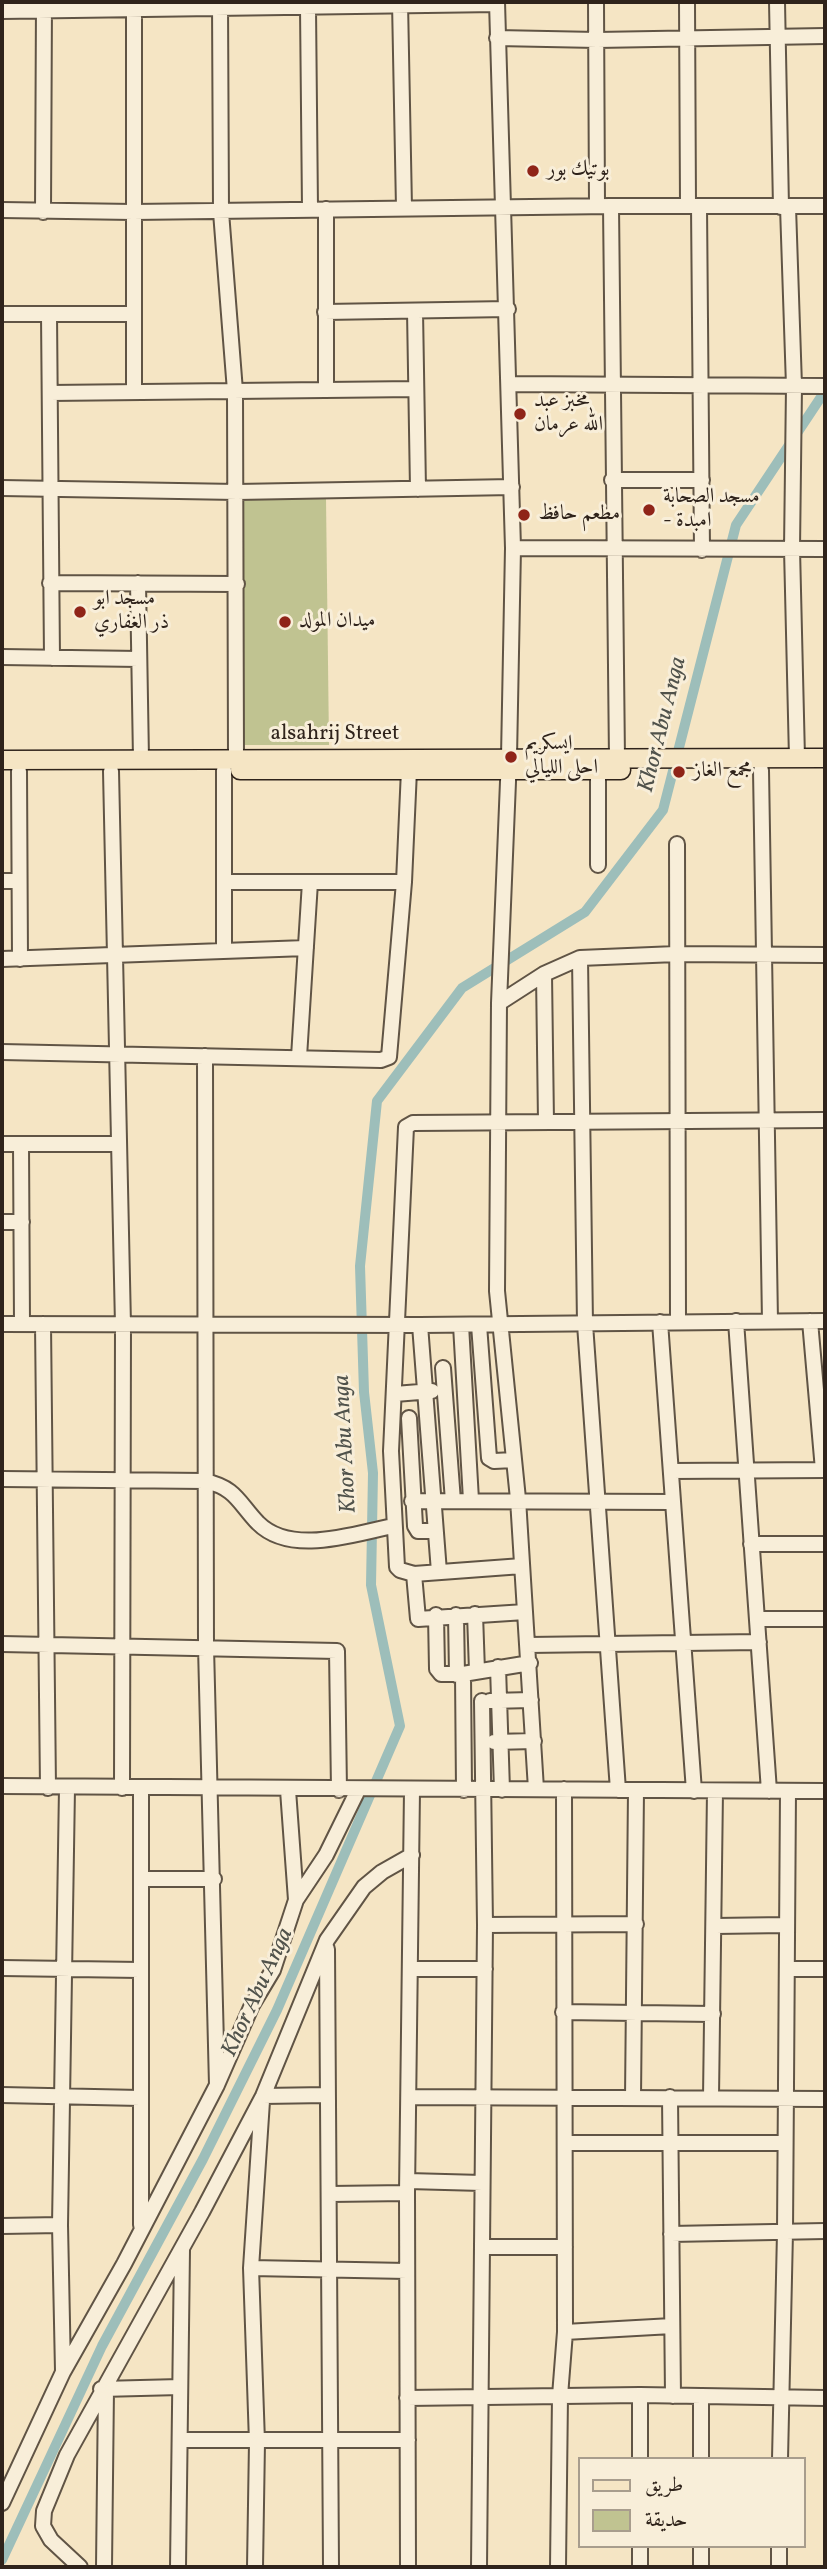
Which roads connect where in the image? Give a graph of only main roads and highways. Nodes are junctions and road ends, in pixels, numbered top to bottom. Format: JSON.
{"nodes":[{"id":1,"x":825,"y":758,"type":"edge"},
{"id":2,"x":2,"y":760,"type":"edge"},
{"id":3,"x":230,"y":764,"type":"junction"},
{"id":4,"x":508,"y":764,"type":"junction"},
{"id":5,"x":667,"y":765,"type":"junction"},
{"id":6,"x":688,"y":765,"type":"junction"},
{"id":7,"x":825,"y":769,"type":"edge"},
{"id":8,"x":10,"y":771,"type":"edge"}],
"edges":[{"from":1,"to":6,"type":"main road"},
{"from":2,"to":3,"type":"main road","name":"alsahrij Street"},
{"from":3,"to":4,"type":"main road","name":"alsahrij Street"},
{"from":3,"to":4,"type":"main road","name":"alsahrij Street"},
{"from":3,"to":8,"type":"main road","name":"alsahrij Street"},
{"from":4,"to":5,"type":"main road","name":"alsahrij Street"},
{"from":4,"to":5,"type":"main road","name":"alsahrij Street"},
{"from":5,"to":6,"type":"main road"},
{"from":6,"to":7,"type":"main road"}]}
